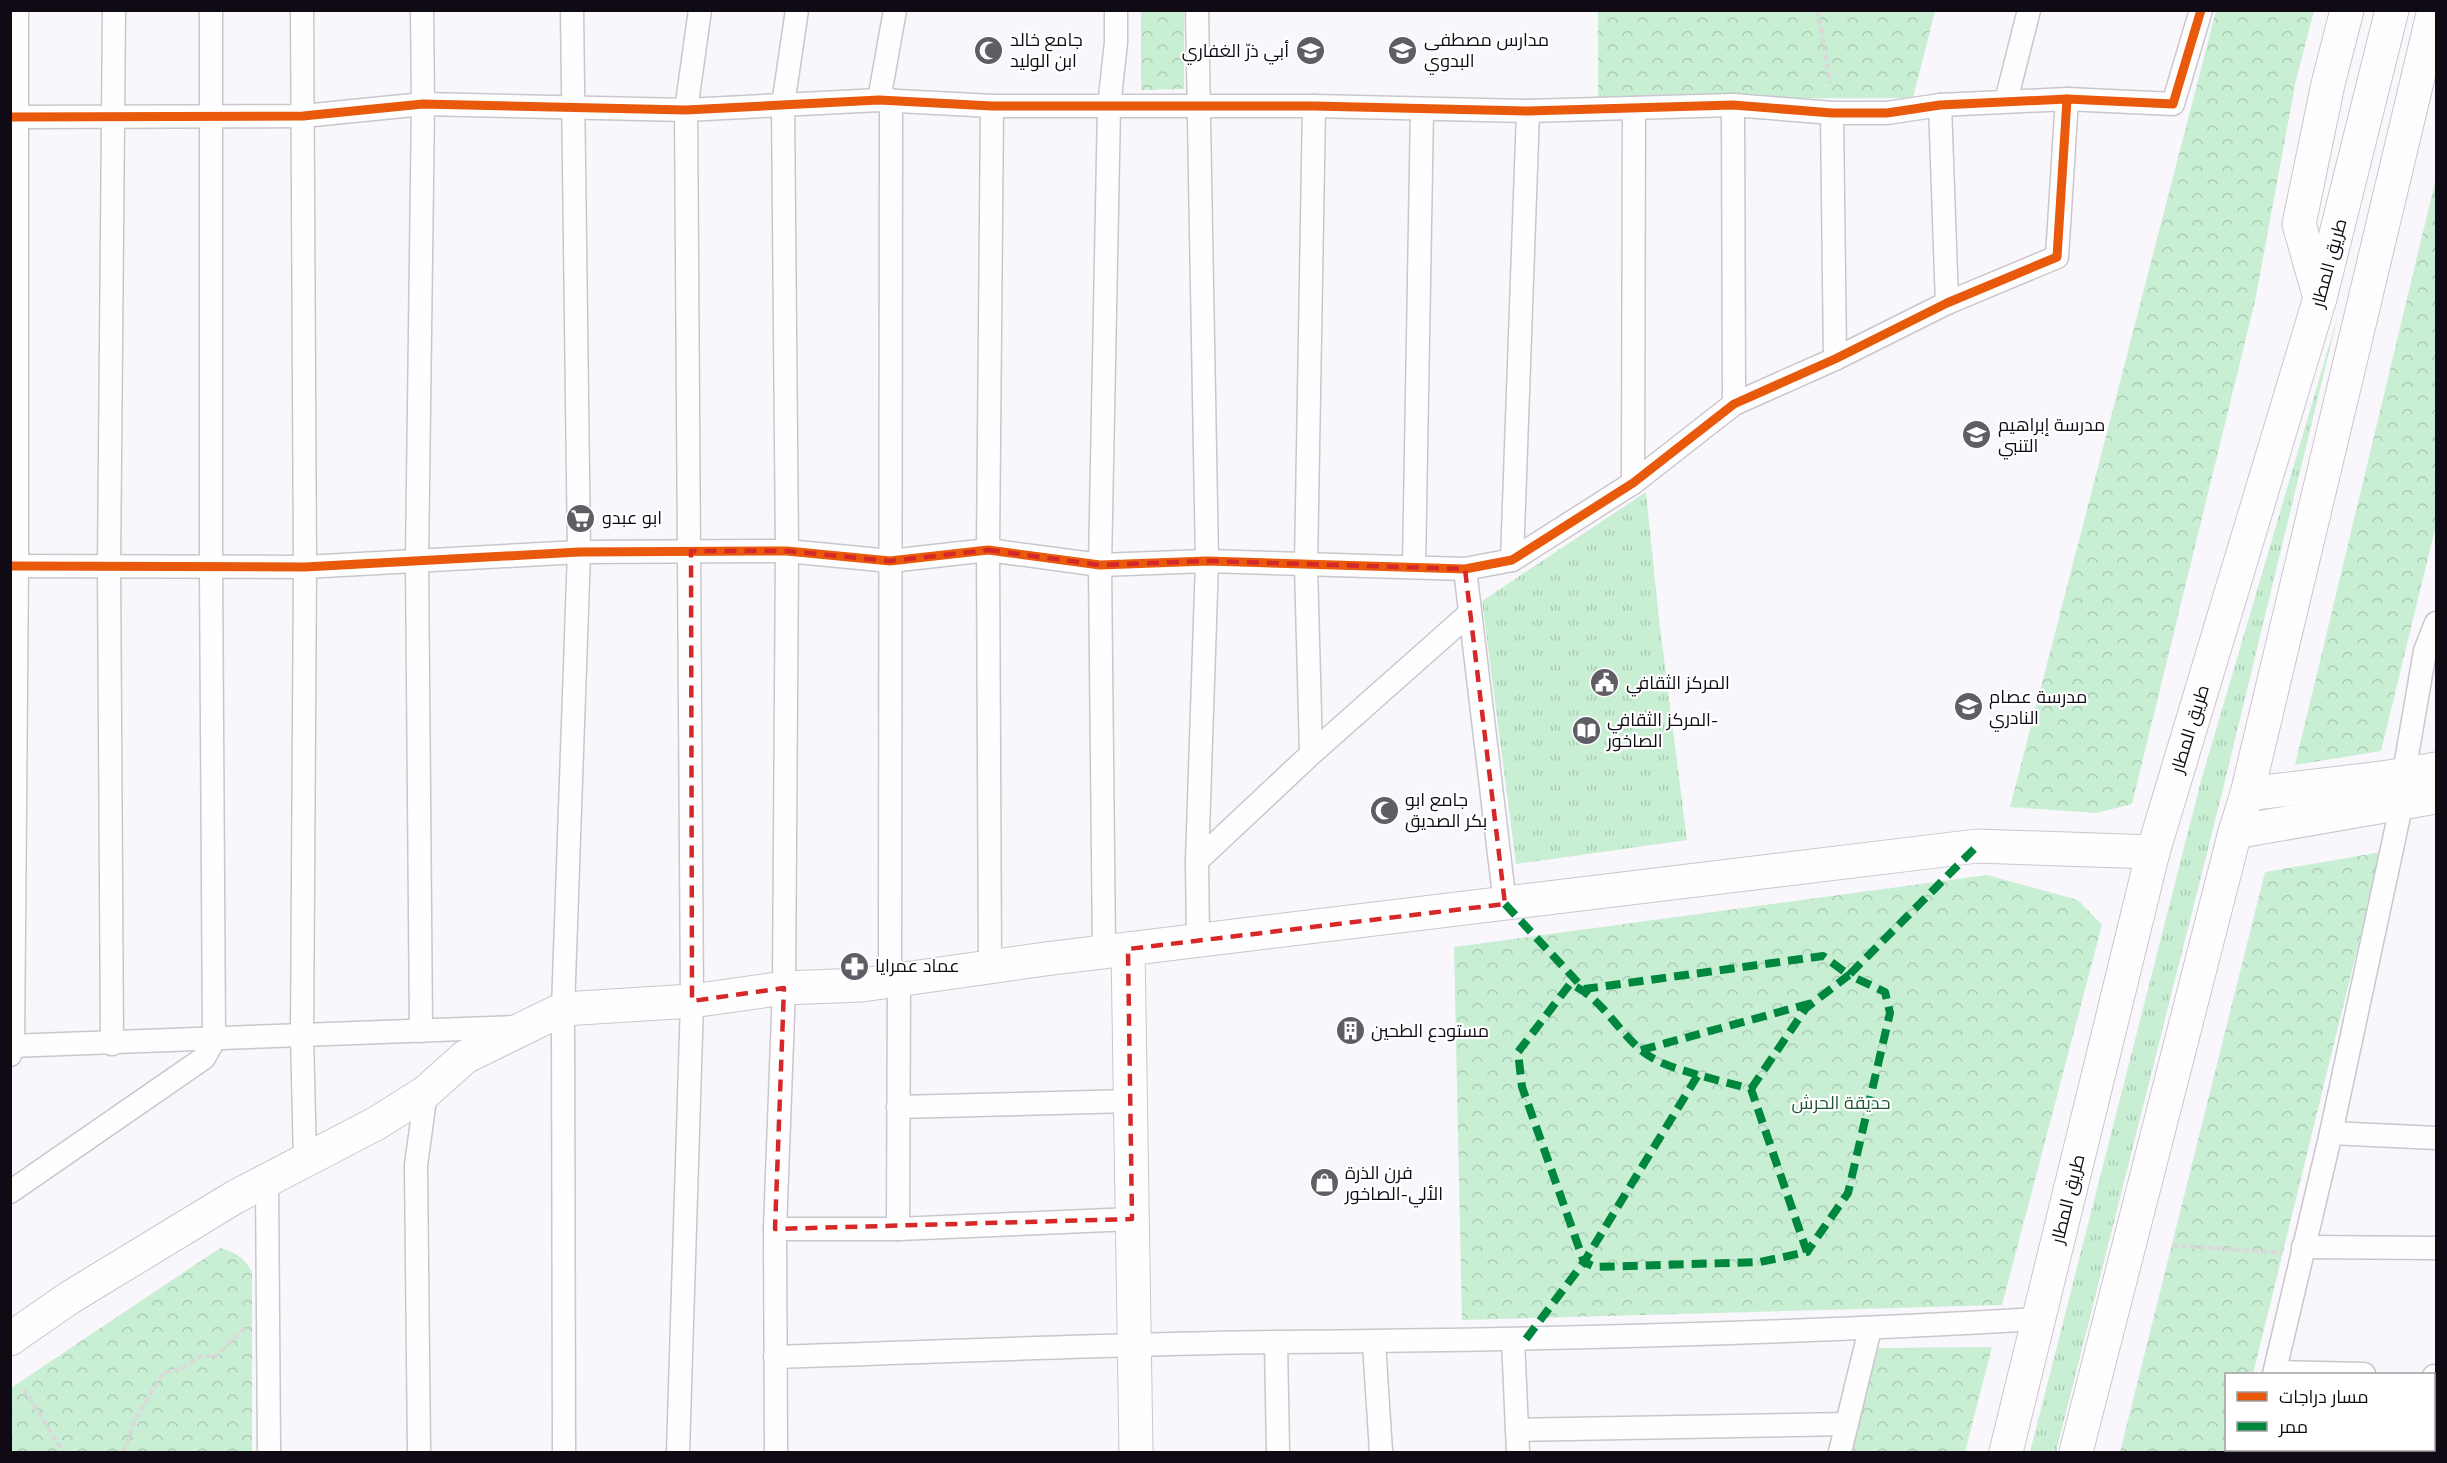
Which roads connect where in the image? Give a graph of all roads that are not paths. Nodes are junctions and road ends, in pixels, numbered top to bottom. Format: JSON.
{"nodes":[{"id":1,"x":17,"y":10,"type":"edge"},
{"id":2,"x":114,"y":10,"type":"edge"},
{"id":3,"x":211,"y":10,"type":"edge"},
{"id":4,"x":302,"y":10,"type":"edge"},
{"id":5,"x":422,"y":10,"type":"edge"},
{"id":6,"x":572,"y":10,"type":"edge"},
{"id":7,"x":700,"y":10,"type":"edge"},
{"id":8,"x":796,"y":10,"type":"edge"},
{"id":9,"x":895,"y":10,"type":"edge"},
{"id":10,"x":1116,"y":10,"type":"edge"},
{"id":11,"x":1197,"y":10,"type":"edge"},
{"id":12,"x":2029,"y":10,"type":"edge"},
{"id":13,"x":2201,"y":10,"type":"edge"},
{"id":14,"x":2348,"y":10,"type":"edge"},
{"id":15,"x":2392,"y":10,"type":"edge"},
{"id":16,"x":2434,"y":10,"type":"edge"},
{"id":17,"x":2067,"y":99,"type":"junction"},
{"id":18,"x":885,"y":100,"type":"junction"},
{"id":19,"x":2006,"y":101,"type":"junction"},
{"id":20,"x":423,"y":104,"type":"junction"},
{"id":21,"x":783,"y":105,"type":"junction"},
{"id":22,"x":1733,"y":105,"type":"junction"},
{"id":23,"x":1940,"y":105,"type":"junction"},
{"id":24,"x":992,"y":106,"type":"junction"},
{"id":25,"x":1314,"y":106,"type":"junction"},
{"id":26,"x":1109,"y":107,"type":"junction"},
{"id":27,"x":573,"y":108,"type":"junction"},
{"id":28,"x":1198,"y":108,"type":"junction"},
{"id":29,"x":1634,"y":108,"type":"junction"},
{"id":30,"x":686,"y":110,"type":"junction"},
{"id":31,"x":1422,"y":110,"type":"junction"},
{"id":32,"x":1528,"y":111,"type":"junction"},
{"id":33,"x":1832,"y":113,"type":"junction"},
{"id":34,"x":211,"y":116,"type":"junction"},
{"id":35,"x":303,"y":116,"type":"junction"},
{"id":36,"x":13,"y":117,"type":"edge"},
{"id":37,"x":114,"y":117,"type":"junction"},
{"id":38,"x":2320,"y":298,"type":"junction"},
{"id":39,"x":1947,"y":303,"type":"junction"},
{"id":40,"x":1835,"y":358,"type":"junction"},
{"id":41,"x":1734,"y":404,"type":"junction"},
{"id":42,"x":1633,"y":483,"type":"junction"},
{"id":43,"x":988,"y":550,"type":"junction"},
{"id":44,"x":691,"y":551,"type":"junction"},
{"id":45,"x":787,"y":551,"type":"junction"},
{"id":46,"x":579,"y":552,"type":"junction"},
{"id":47,"x":417,"y":560,"type":"junction"},
{"id":48,"x":1512,"y":560,"type":"junction"},
{"id":49,"x":890,"y":561,"type":"junction"},
{"id":50,"x":1207,"y":561,"type":"junction"},
{"id":51,"x":1306,"y":565,"type":"junction"},
{"id":52,"x":14,"y":566,"type":"edge"},
{"id":53,"x":109,"y":566,"type":"junction"},
{"id":54,"x":1100,"y":566,"type":"junction"},
{"id":55,"x":211,"y":567,"type":"junction"},
{"id":56,"x":305,"y":567,"type":"junction"},
{"id":57,"x":1414,"y":567,"type":"junction"},
{"id":58,"x":1465,"y":569,"type":"junction"},
{"id":59,"x":1470,"y":613,"type":"junction"},
{"id":60,"x":2436,"y":623,"type":"edge"},
{"id":61,"x":1311,"y":754,"type":"junction"},
{"id":62,"x":2436,"y":769,"type":"edge"},
{"id":63,"x":2403,"y":788,"type":"junction"},
{"id":64,"x":2247,"y":794,"type":"junction"},
{"id":65,"x":2436,"y":797,"type":"edge"},
{"id":66,"x":2235,"y":832,"type":"junction"},
{"id":67,"x":2153,"y":852,"type":"junction"},
{"id":68,"x":1197,"y":861,"type":"junction"},
{"id":69,"x":1505,"y":904,"type":"junction"},
{"id":70,"x":1198,"y":941,"type":"junction"},
{"id":71,"x":1116,"y":950,"type":"junction"},
{"id":72,"x":990,"y":966,"type":"junction"},
{"id":73,"x":894,"y":980,"type":"junction"},
{"id":74,"x":784,"y":988,"type":"junction"},
{"id":75,"x":692,"y":1001,"type":"junction"},
{"id":76,"x":563,"y":1009,"type":"junction"},
{"id":77,"x":526,"y":1026,"type":"junction"},
{"id":78,"x":421,"y":1031,"type":"junction"},
{"id":79,"x":302,"y":1036,"type":"junction"},
{"id":80,"x":214,"y":1040,"type":"junction"},
{"id":81,"x":112,"y":1044,"type":"junction"},
{"id":82,"x":11,"y":1049,"type":"edge"},
{"id":83,"x":426,"y":1092,"type":"junction"},
{"id":84,"x":1130,"y":1101,"type":"junction"},
{"id":85,"x":898,"y":1107,"type":"junction"},
{"id":86,"x":2331,"y":1133,"type":"junction"},
{"id":87,"x":2436,"y":1138,"type":"edge"},
{"id":88,"x":305,"y":1160,"type":"junction"},
{"id":89,"x":267,"y":1180,"type":"junction"},
{"id":90,"x":10,"y":1192,"type":"edge"},
{"id":91,"x":1132,"y":1219,"type":"junction"},
{"id":92,"x":898,"y":1228,"type":"junction"},
{"id":93,"x":775,"y":1229,"type":"junction"},
{"id":94,"x":2436,"y":1248,"type":"edge"},
{"id":95,"x":2293,"y":1250,"type":"junction"},
{"id":96,"x":2039,"y":1319,"type":"junction"},
{"id":97,"x":1870,"y":1329,"type":"junction"},
{"id":98,"x":10,"y":1338,"type":"edge"},
{"id":99,"x":1513,"y":1339,"type":"junction"},
{"id":100,"x":1276,"y":1342,"type":"junction"},
{"id":101,"x":1374,"y":1343,"type":"junction"},
{"id":102,"x":1135,"y":1347,"type":"junction"},
{"id":103,"x":775,"y":1357,"type":"junction"},
{"id":104,"x":2274,"y":1373,"type":"edge"},
{"id":105,"x":1847,"y":1424,"type":"junction"},
{"id":106,"x":1517,"y":1430,"type":"junction"},
{"id":107,"x":269,"y":1452,"type":"edge"},
{"id":108,"x":419,"y":1452,"type":"edge"},
{"id":109,"x":564,"y":1452,"type":"edge"},
{"id":110,"x":678,"y":1452,"type":"edge"},
{"id":111,"x":776,"y":1452,"type":"edge"},
{"id":112,"x":1136,"y":1452,"type":"edge"},
{"id":113,"x":1278,"y":1452,"type":"edge"},
{"id":114,"x":1381,"y":1452,"type":"edge"},
{"id":115,"x":1518,"y":1452,"type":"edge"},
{"id":116,"x":1840,"y":1452,"type":"edge"},
{"id":117,"x":2006,"y":1452,"type":"edge"},
{"id":118,"x":2076,"y":1452,"type":"edge"}],
"edges":[{"from":1,"to":36,"type":"street"},
{"from":2,"to":37,"type":"street"},
{"from":3,"to":34,"type":"street"},
{"from":4,"to":35,"type":"street"},
{"from":5,"to":20,"type":"street"},
{"from":6,"to":27,"type":"street"},
{"from":7,"to":30,"type":"street"},
{"from":8,"to":21,"type":"street"},
{"from":9,"to":18,"type":"street"},
{"from":10,"to":26,"type":"street"},
{"from":11,"to":28,"type":"street"},
{"from":12,"to":19,"type":"street"},
{"from":13,"to":17,"type":"street"},
{"from":14,"to":38,"type":"main road"},
{"from":15,"to":38,"type":"main road","name":"طريق المطار"},
{"from":16,"to":64,"type":"main road"},
{"from":17,"to":19,"type":"street"},
{"from":17,"to":39,"type":"street"},
{"from":18,"to":21,"type":"street"},
{"from":18,"to":24,"type":"street"},
{"from":18,"to":49,"type":"street"},
{"from":19,"to":23,"type":"street"},
{"from":20,"to":27,"type":"street"},
{"from":20,"to":35,"type":"street"},
{"from":20,"to":47,"type":"street"},
{"from":21,"to":30,"type":"street"},
{"from":21,"to":45,"type":"street"},
{"from":22,"to":29,"type":"street"},
{"from":22,"to":33,"type":"street"},
{"from":22,"to":41,"type":"street"},
{"from":23,"to":33,"type":"street"},
{"from":23,"to":39,"type":"street"},
{"from":24,"to":26,"type":"street"},
{"from":24,"to":43,"type":"street"},
{"from":25,"to":28,"type":"street"},
{"from":25,"to":31,"type":"street"},
{"from":25,"to":51,"type":"street"},
{"from":26,"to":28,"type":"street"},
{"from":26,"to":54,"type":"street"},
{"from":27,"to":30,"type":"street"},
{"from":27,"to":46,"type":"street"},
{"from":28,"to":50,"type":"street"},
{"from":29,"to":32,"type":"street"},
{"from":29,"to":42,"type":"street"},
{"from":30,"to":44,"type":"street"},
{"from":31,"to":32,"type":"street"},
{"from":31,"to":57,"type":"street"},
{"from":32,"to":48,"type":"street"},
{"from":33,"to":40,"type":"street"},
{"from":34,"to":35,"type":"street"},
{"from":34,"to":37,"type":"street"},
{"from":34,"to":55,"type":"street"},
{"from":35,"to":56,"type":"street"},
{"from":36,"to":37,"type":"street"},
{"from":36,"to":52,"type":"street"},
{"from":37,"to":53,"type":"street"},
{"from":38,"to":67,"type":"main road","name":"طريق المطار"},
{"from":39,"to":40,"type":"street"},
{"from":40,"to":41,"type":"street"},
{"from":41,"to":42,"type":"street"},
{"from":42,"to":48,"type":"street"},
{"from":43,"to":49,"type":"street"},
{"from":43,"to":54,"type":"street"},
{"from":43,"to":72,"type":"street"},
{"from":44,"to":45,"type":"street"},
{"from":44,"to":46,"type":"street"},
{"from":44,"to":75,"type":"street"},
{"from":45,"to":49,"type":"street"},
{"from":45,"to":74,"type":"street"},
{"from":46,"to":47,"type":"street"},
{"from":46,"to":76,"type":"street"},
{"from":47,"to":56,"type":"street"},
{"from":47,"to":78,"type":"street"},
{"from":48,"to":58,"type":"street"},
{"from":49,"to":73,"type":"street"},
{"from":50,"to":51,"type":"street"},
{"from":50,"to":54,"type":"street"},
{"from":50,"to":68,"type":"street"},
{"from":51,"to":57,"type":"street"},
{"from":51,"to":61,"type":"street"},
{"from":52,"to":53,"type":"street"},
{"from":52,"to":82,"type":"street"},
{"from":53,"to":55,"type":"street"},
{"from":53,"to":81,"type":"street"},
{"from":54,"to":71,"type":"street"},
{"from":55,"to":56,"type":"street"},
{"from":55,"to":80,"type":"street"},
{"from":56,"to":79,"type":"street"},
{"from":57,"to":58,"type":"street"},
{"from":58,"to":59,"type":"street"},
{"from":59,"to":61,"type":"street"},
{"from":59,"to":69,"type":"street"},
{"from":60,"to":63,"type":"street"},
{"from":61,"to":68,"type":"street"},
{"from":62,"to":63,"type":"main road"},
{"from":63,"to":64,"type":"main road"},
{"from":63,"to":65,"type":"main road"},
{"from":63,"to":66,"type":"main road"},
{"from":63,"to":86,"type":"street"},
{"from":64,"to":66,"type":"main road"},
{"from":66,"to":118,"type":"main road"},
{"from":67,"to":69,"type":"main road"},
{"from":67,"to":96,"type":"main road","name":"طريق المطار"},
{"from":68,"to":70,"type":"street"},
{"from":69,"to":70,"type":"main road"},
{"from":70,"to":71,"type":"main road"},
{"from":71,"to":72,"type":"main road"},
{"from":71,"to":84,"type":"main road"},
{"from":72,"to":73,"type":"main road"},
{"from":73,"to":74,"type":"main road"},
{"from":73,"to":85,"type":"street"},
{"from":74,"to":75,"type":"main road"},
{"from":74,"to":93,"type":"street"},
{"from":75,"to":76,"type":"main road"},
{"from":75,"to":110,"type":"street"},
{"from":76,"to":77,"type":"main road"},
{"from":76,"to":109,"type":"street"},
{"from":77,"to":78,"type":"street"},
{"from":77,"to":83,"type":"main road"},
{"from":78,"to":79,"type":"street"},
{"from":79,"to":80,"type":"street"},
{"from":79,"to":88,"type":"street"},
{"from":80,"to":81,"type":"street"},
{"from":80,"to":90,"type":"street"},
{"from":81,"to":82,"type":"street"},
{"from":83,"to":88,"type":"main road"},
{"from":83,"to":108,"type":"street"},
{"from":84,"to":85,"type":"street"},
{"from":84,"to":91,"type":"main road"},
{"from":85,"to":92,"type":"street"},
{"from":86,"to":87,"type":"street"},
{"from":86,"to":95,"type":"street"},
{"from":88,"to":89,"type":"main road"},
{"from":89,"to":98,"type":"main road"},
{"from":89,"to":107,"type":"street"},
{"from":91,"to":92,"type":"street"},
{"from":91,"to":102,"type":"main road"},
{"from":92,"to":93,"type":"street"},
{"from":93,"to":103,"type":"street"},
{"from":94,"to":95,"type":"street"},
{"from":95,"to":104,"type":"street"},
{"from":96,"to":97,"type":"street"},
{"from":96,"to":117,"type":"main road","name":"طريق المطار"},
{"from":97,"to":99,"type":"street"},
{"from":97,"to":105,"type":"street"},
{"from":99,"to":101,"type":"street"},
{"from":99,"to":106,"type":"street"},
{"from":100,"to":101,"type":"street"},
{"from":100,"to":102,"type":"street"},
{"from":100,"to":113,"type":"street"},
{"from":101,"to":114,"type":"street"},
{"from":102,"to":103,"type":"street"},
{"from":102,"to":112,"type":"main road"},
{"from":103,"to":111,"type":"street"},
{"from":105,"to":106,"type":"street"},
{"from":105,"to":116,"type":"street"},
{"from":106,"to":115,"type":"street"}]}
